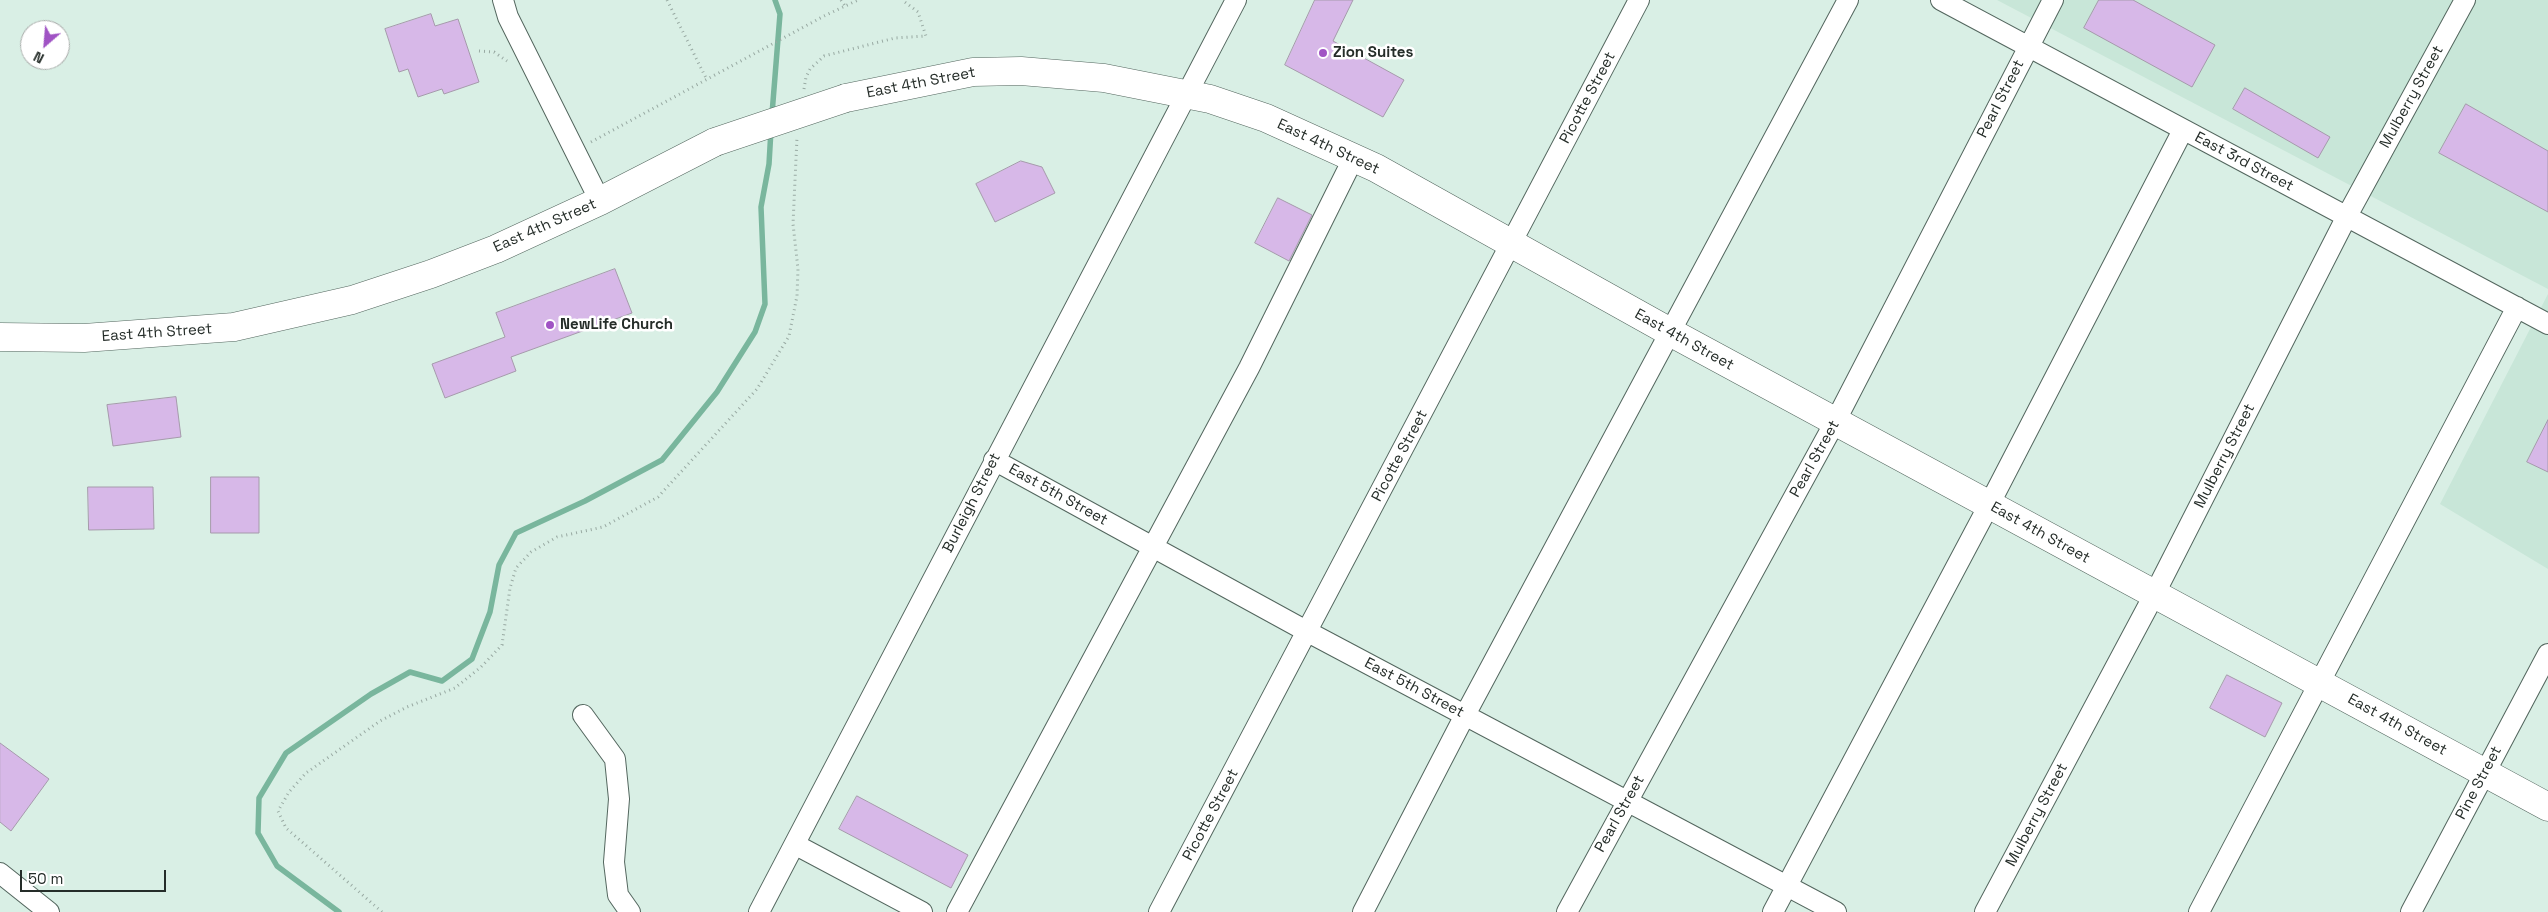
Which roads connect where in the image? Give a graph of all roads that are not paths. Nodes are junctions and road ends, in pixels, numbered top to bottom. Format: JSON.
{"nodes":[{"id":1,"x":503,"y":0,"type":"edge"},
{"id":2,"x":1236,"y":0,"type":"edge"},
{"id":3,"x":1639,"y":0,"type":"edge"},
{"id":4,"x":1848,"y":0,"type":"edge"},
{"id":5,"x":1941,"y":0,"type":"edge"},
{"id":6,"x":2053,"y":0,"type":"edge"},
{"id":7,"x":2465,"y":0,"type":"edge"},
{"id":8,"x":2028,"y":47,"type":"junction"},
{"id":9,"x":1185,"y":94,"type":"junction"},
{"id":10,"x":2183,"y":130,"type":"junction"},
{"id":11,"x":1354,"y":157,"type":"junction"},
{"id":12,"x":600,"y":201,"type":"junction"},
{"id":13,"x":2347,"y":216,"type":"junction"},
{"id":14,"x":1510,"y":244,"type":"junction"},
{"id":15,"x":2517,"y":307,"type":"junction"},
{"id":16,"x":2548,"y":324,"type":"edge"},
{"id":17,"x":1670,"y":332,"type":"junction"},
{"id":18,"x":0,"y":338,"type":"edge"},
{"id":19,"x":1835,"y":422,"type":"junction"},
{"id":20,"x":994,"y":460,"type":"junction"},
{"id":21,"x":1989,"y":505,"type":"junction"},
{"id":22,"x":1152,"y":546,"type":"junction"},
{"id":23,"x":2154,"y":595,"type":"junction"},
{"id":24,"x":1308,"y":632,"type":"junction"},
{"id":25,"x":2548,"y":654,"type":"edge"},
{"id":26,"x":2320,"y":683,"type":"junction"},
{"id":27,"x":583,"y":715,"type":"dead end"},
{"id":28,"x":1465,"y":715,"type":"junction"},
{"id":29,"x":2484,"y":773,"type":"junction"},
{"id":30,"x":1628,"y":801,"type":"junction"},
{"id":31,"x":2548,"y":807,"type":"edge"},
{"id":32,"x":796,"y":844,"type":"junction"},
{"id":33,"x":0,"y":873,"type":"edge"},
{"id":34,"x":1787,"y":885,"type":"junction"},
{"id":35,"x":50,"y":912,"type":"edge"},
{"id":36,"x":630,"y":912,"type":"edge"},
{"id":37,"x":759,"y":912,"type":"edge"},
{"id":38,"x":922,"y":912,"type":"edge"},
{"id":39,"x":957,"y":912,"type":"edge"},
{"id":40,"x":1159,"y":912,"type":"edge"},
{"id":41,"x":1363,"y":912,"type":"edge"},
{"id":42,"x":1567,"y":912,"type":"edge"},
{"id":43,"x":1773,"y":912,"type":"edge"},
{"id":44,"x":1836,"y":912,"type":"edge"},
{"id":45,"x":1985,"y":912,"type":"edge"},
{"id":46,"x":2199,"y":912,"type":"edge"},
{"id":47,"x":2411,"y":912,"type":"edge"}],
"edges":[{"from":1,"to":12,"type":"street"},
{"from":2,"to":9,"type":"street","name":"Burleigh Street"},
{"from":3,"to":14,"type":"street","name":"Picotte Street"},
{"from":4,"to":17,"type":"street"},
{"from":5,"to":8,"type":"street","name":"East 3rd Street"},
{"from":6,"to":8,"type":"street","name":"Pearl Street"},
{"from":7,"to":13,"type":"street","name":"Mulberry Street"},
{"from":8,"to":10,"type":"street","name":"East 3rd Street"},
{"from":8,"to":19,"type":"street","name":"Pearl Street"},
{"from":9,"to":11,"type":"highway","name":"East 4th Street"},
{"from":9,"to":12,"type":"highway","name":"East 4th Street","bridge":true},
{"from":9,"to":20,"type":"street","name":"Burleigh Street"},
{"from":10,"to":13,"type":"street","name":"East 3rd Street"},
{"from":10,"to":21,"type":"street"},
{"from":11,"to":14,"type":"highway","name":"East 4th Street"},
{"from":11,"to":22,"type":"street"},
{"from":12,"to":18,"type":"highway","name":"East 4th Street"},
{"from":13,"to":15,"type":"street","name":"East 3rd Street"},
{"from":13,"to":23,"type":"street","name":"Mulberry Street"},
{"from":14,"to":17,"type":"highway","name":"East 4th Street"},
{"from":14,"to":24,"type":"street","name":"Picotte Street"},
{"from":15,"to":16,"type":"street","name":"East 3rd Street"},
{"from":15,"to":26,"type":"street"},
{"from":17,"to":19,"type":"highway","name":"East 4th Street"},
{"from":17,"to":28,"type":"street"},
{"from":19,"to":21,"type":"highway","name":"East 4th Street"},
{"from":19,"to":30,"type":"street","name":"Pearl Street"},
{"from":20,"to":22,"type":"street","name":"East 5th Street"},
{"from":20,"to":32,"type":"street","name":"Burleigh Street"},
{"from":21,"to":23,"type":"highway","name":"East 4th Street"},
{"from":21,"to":34,"type":"street"},
{"from":22,"to":24,"type":"street","name":"East 5th Street"},
{"from":22,"to":39,"type":"street"},
{"from":23,"to":26,"type":"highway","name":"East 4th Street"},
{"from":23,"to":45,"type":"street","name":"Mulberry Street"},
{"from":24,"to":28,"type":"street","name":"East 5th Street"},
{"from":24,"to":40,"type":"street","name":"Picotte Street"},
{"from":25,"to":29,"type":"street","name":"Pine Street"},
{"from":26,"to":29,"type":"highway","name":"East 4th Street"},
{"from":26,"to":46,"type":"street"},
{"from":27,"to":36,"type":"street"},
{"from":28,"to":30,"type":"street","name":"East 5th Street"},
{"from":28,"to":41,"type":"street"},
{"from":29,"to":31,"type":"highway","name":"East 4th Street"},
{"from":29,"to":47,"type":"street","name":"Pine Street"},
{"from":30,"to":34,"type":"street","name":"East 5th Street"},
{"from":30,"to":42,"type":"street","name":"Pearl Street"},
{"from":32,"to":37,"type":"street","name":"Burleigh Street"},
{"from":32,"to":38,"type":"street"},
{"from":33,"to":35,"type":"street"},
{"from":34,"to":43,"type":"street"},
{"from":34,"to":44,"type":"street","name":"East 5th Street"}]}
